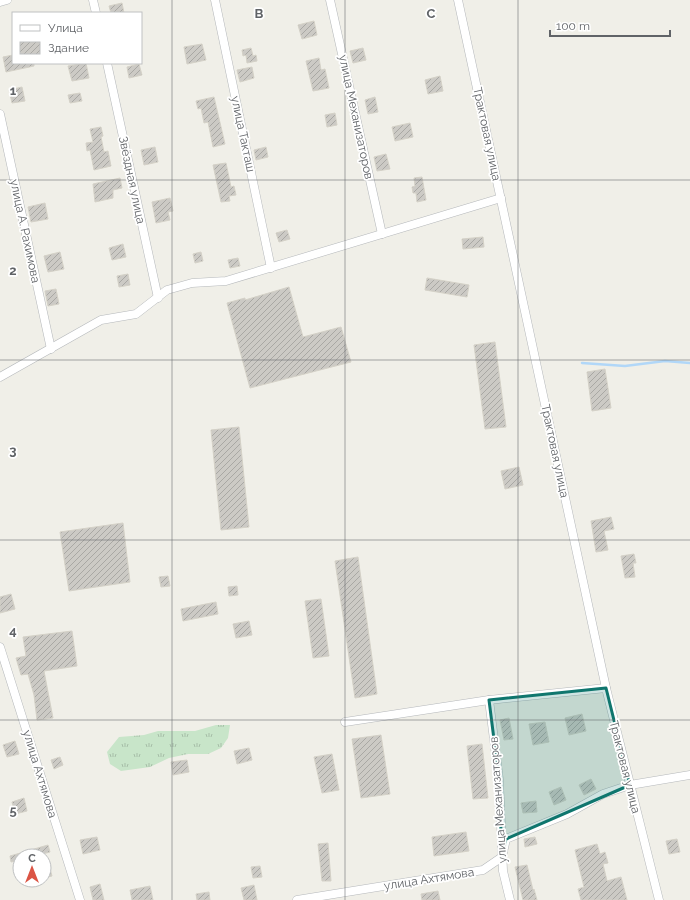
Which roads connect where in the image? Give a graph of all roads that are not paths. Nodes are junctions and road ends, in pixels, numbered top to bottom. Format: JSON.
{"nodes":[{"id":1,"x":7,"y":0,"type":"edge"},
{"id":2,"x":93,"y":0,"type":"edge"},
{"id":3,"x":215,"y":0,"type":"edge"},
{"id":4,"x":330,"y":0,"type":"edge"},
{"id":5,"x":458,"y":0,"type":"edge"},
{"id":6,"x":0,"y":2,"type":"edge"},
{"id":7,"x":96,"y":12,"type":"edge"},
{"id":8,"x":106,"y":64,"type":"edge"},
{"id":9,"x":0,"y":114,"type":"edge"},
{"id":10,"x":501,"y":198,"type":"junction"},
{"id":11,"x":382,"y":234,"type":"junction"},
{"id":12,"x":272,"y":268,"type":"junction"},
{"id":13,"x":158,"y":298,"type":"junction"},
{"id":14,"x":51,"y":348,"type":"junction"},
{"id":15,"x":0,"y":377,"type":"edge"},
{"id":16,"x":1,"y":652,"type":"edge"},
{"id":17,"x":606,"y":688,"type":"junction"},
{"id":18,"x":489,"y":700,"type":"junction"},
{"id":19,"x":345,"y":722,"type":"dead end"},
{"id":20,"x":690,"y":775,"type":"edge"},
{"id":21,"x":630,"y":785,"type":"junction"},
{"id":22,"x":502,"y":857,"type":"junction"},
{"id":23,"x":80,"y":900,"type":"edge"},
{"id":24,"x":297,"y":900,"type":"edge"},
{"id":25,"x":510,"y":900,"type":"edge"},
{"id":26,"x":659,"y":900,"type":"edge"}],
"edges":[{"from":1,"to":6,"type":"street"},
{"from":2,"to":7,"type":"street"},
{"from":3,"to":12,"type":"street","name":"улица Такташ"},
{"from":4,"to":11,"type":"street","name":"улица Механизаторов"},
{"from":5,"to":10,"type":"street","name":"Трактовая улица"},
{"from":8,"to":13,"type":"street","name":"Звёздная улица"},
{"from":9,"to":14,"type":"street","name":"улица А. Рахимова"},
{"from":10,"to":11,"type":"street"},
{"from":10,"to":17,"type":"street","name":"Трактовая улица"},
{"from":11,"to":12,"type":"street"},
{"from":12,"to":13,"type":"street"},
{"from":13,"to":14,"type":"street"},
{"from":14,"to":15,"type":"street"},
{"from":16,"to":23,"type":"street","name":"улица Ахтямова"},
{"from":17,"to":18,"type":"street"},
{"from":17,"to":21,"type":"street","name":"Трактовая улица"},
{"from":18,"to":19,"type":"street"},
{"from":18,"to":22,"type":"street","name":"улица Механизаторов"},
{"from":20,"to":21,"type":"street"},
{"from":21,"to":22,"type":"street"},
{"from":21,"to":26,"type":"street","name":"Трактовая улица"},
{"from":22,"to":24,"type":"street","name":"улица Ахтямова"},
{"from":22,"to":25,"type":"street","name":"улица Механизаторов"}]}
